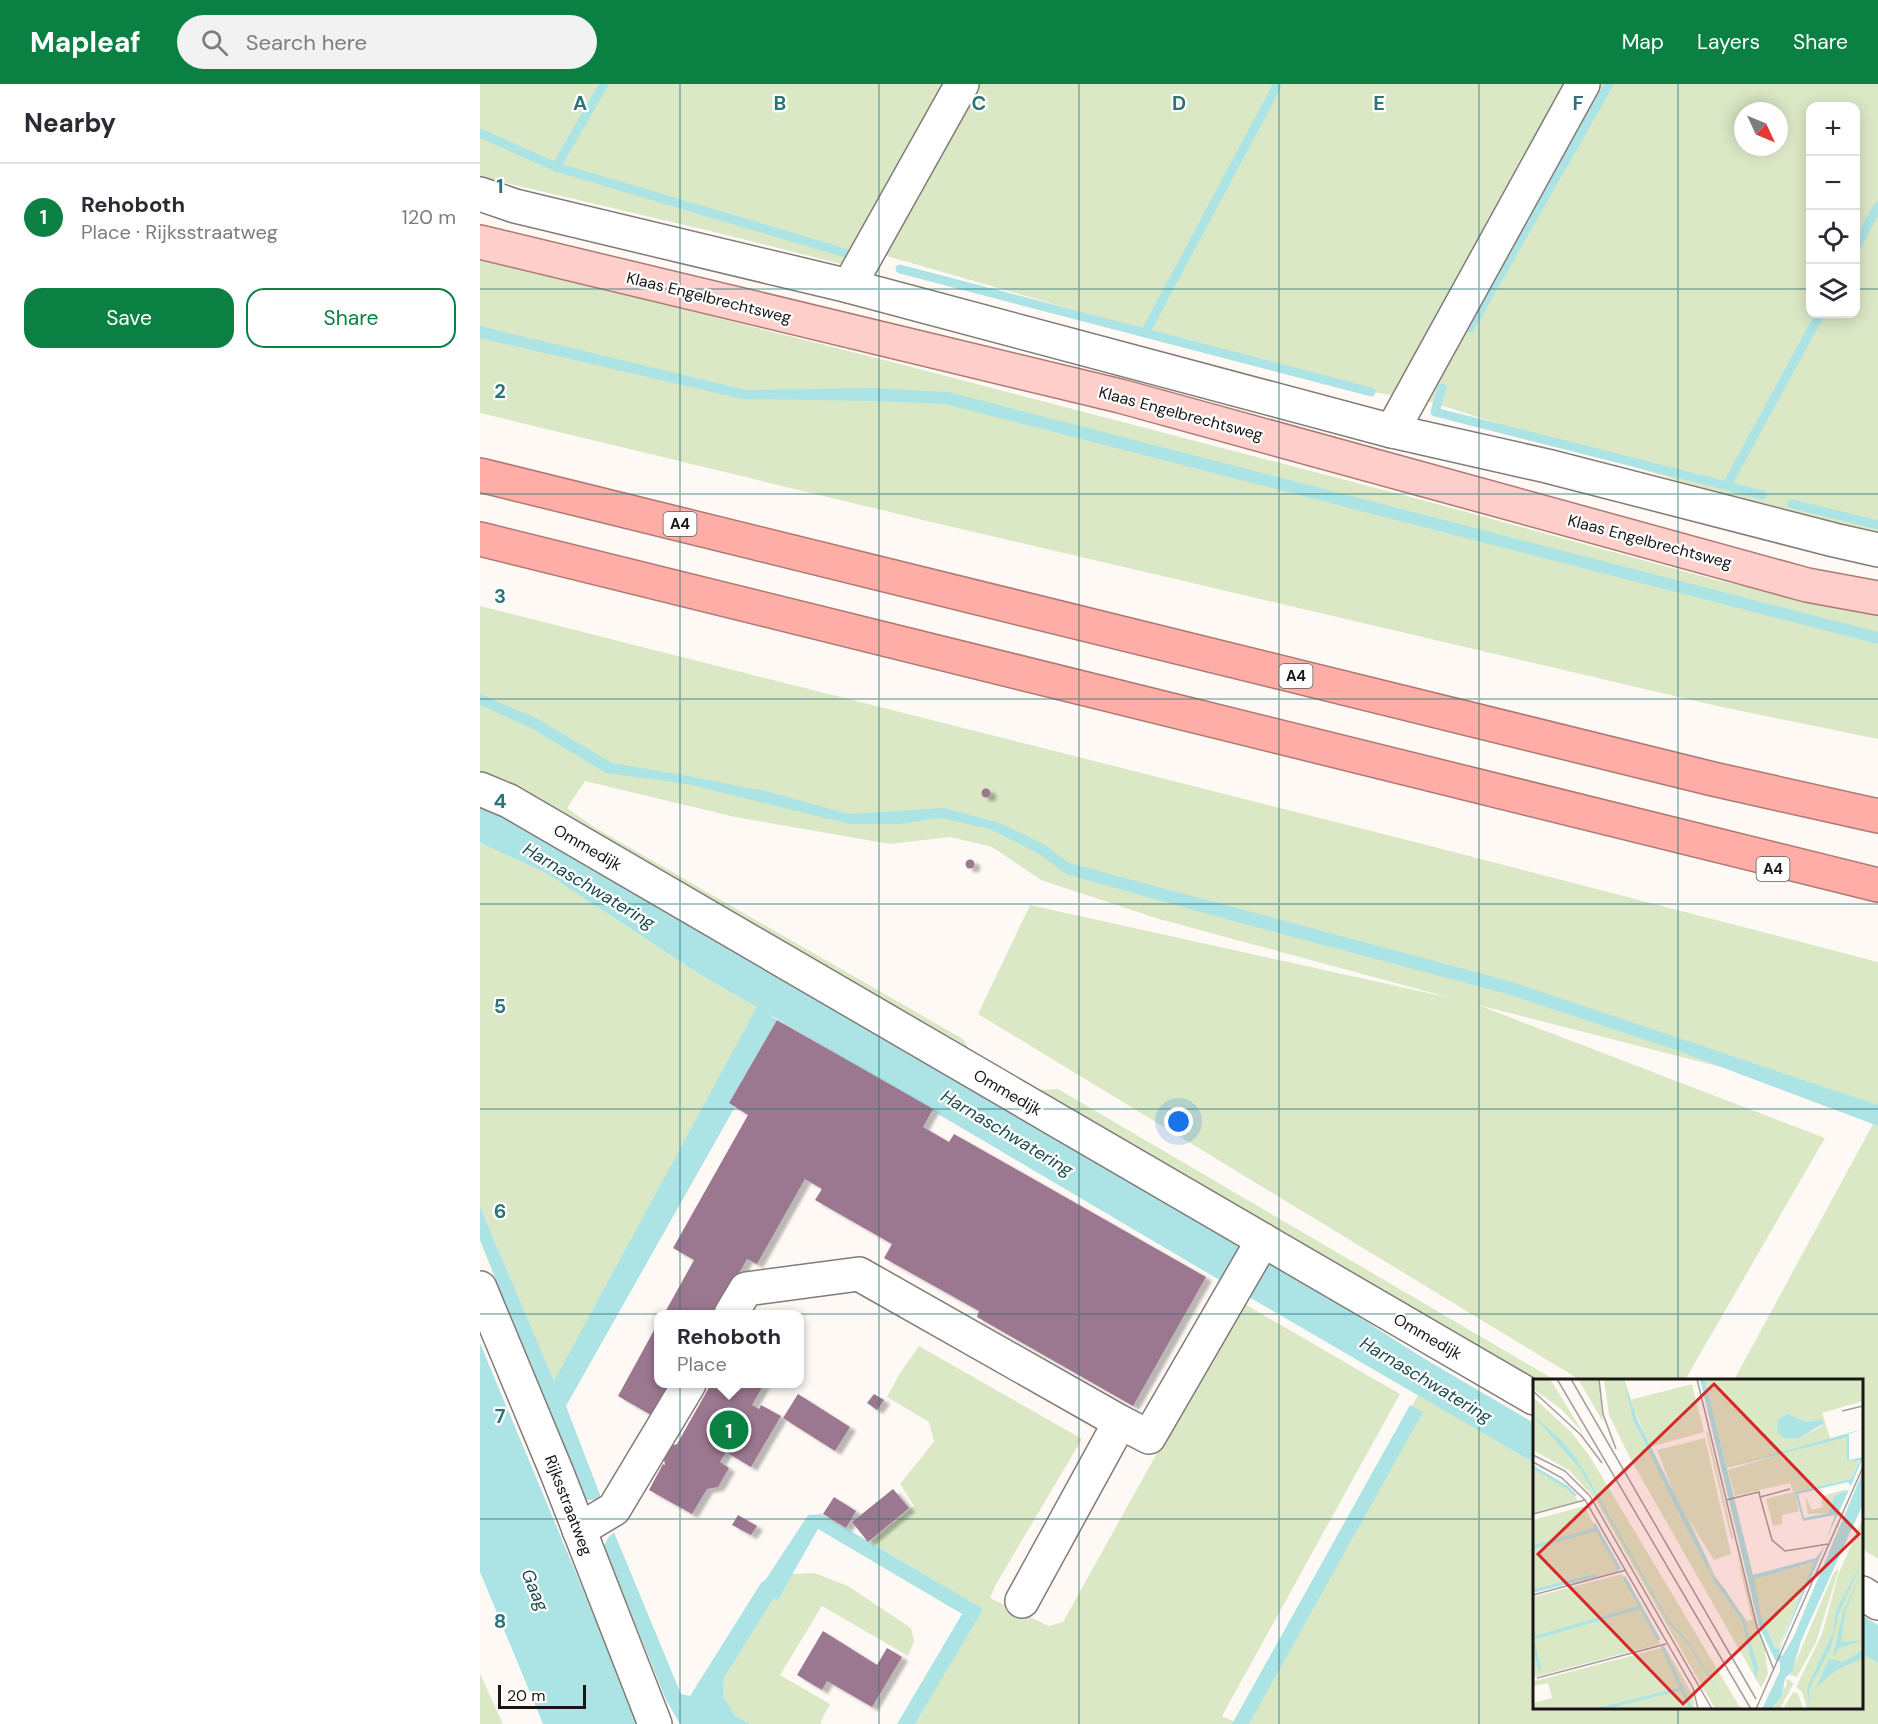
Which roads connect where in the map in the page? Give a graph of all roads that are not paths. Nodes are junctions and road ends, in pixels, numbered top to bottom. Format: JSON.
{"nodes":[{"id":1,"x":962,"y":84,"type":"edge"},
{"id":2,"x":1584,"y":84,"type":"edge"},
{"id":3,"x":480,"y":194,"type":"edge"},
{"id":4,"x":480,"y":242,"type":"edge"},
{"id":5,"x":849,"y":286,"type":"junction"},
{"id":6,"x":1392,"y":431,"type":"junction"},
{"id":7,"x":480,"y":475,"type":"edge"},
{"id":8,"x":480,"y":539,"type":"edge"},
{"id":9,"x":1878,"y":550,"type":"edge"},
{"id":10,"x":1878,"y":598,"type":"edge"},
{"id":11,"x":1713,"y":779,"type":"junction"},
{"id":12,"x":480,"y":789,"type":"edge"},
{"id":13,"x":1878,"y":800,"type":"edge"},
{"id":14,"x":1878,"y":816,"type":"edge"},
{"id":15,"x":1669,"y":834,"type":"junction"},
{"id":16,"x":1878,"y":885,"type":"edge"},
{"id":17,"x":1878,"y":904,"type":"edge"},
{"id":18,"x":1260,"y":1245,"type":"junction"},
{"id":19,"x":480,"y":1288,"type":"edge"},
{"id":20,"x":733,"y":1310,"type":"edge"},
{"id":21,"x":686,"y":1388,"type":"edge"},
{"id":22,"x":1533,"y":1397,"type":"edge"},
{"id":23,"x":1120,"y":1422,"type":"junction"},
{"id":24,"x":579,"y":1530,"type":"junction"},
{"id":25,"x":1863,"y":1594,"type":"edge"},
{"id":26,"x":1022,"y":1601,"type":"dead end"},
{"id":27,"x":1878,"y":1603,"type":"edge"},
{"id":28,"x":655,"y":1724,"type":"edge"}],
"edges":[{"from":1,"to":5,"type":"street"},
{"from":2,"to":6,"type":"street"},
{"from":3,"to":5,"type":"street"},
{"from":4,"to":10,"type":"main road","name":"Klaas Engelbrechtsweg"},
{"from":5,"to":6,"type":"street"},
{"from":6,"to":9,"type":"street"},
{"from":7,"to":11,"type":"highway","number":"A4"},
{"from":8,"to":15,"type":"highway","number":"A4"},
{"from":11,"to":13,"type":"highway","number":"A4"},
{"from":11,"to":14,"type":"highway","number":"A4"},
{"from":12,"to":18,"type":"street","name":"Ommedijk"},
{"from":15,"to":16,"type":"highway","number":"A4"},
{"from":15,"to":17,"type":"highway","number":"A4"},
{"from":18,"to":22,"type":"street","name":"Ommedijk"},
{"from":18,"to":23,"type":"street"},
{"from":19,"to":24,"type":"street","name":"Rijksstraatweg"},
{"from":20,"to":23,"type":"street"},
{"from":21,"to":24,"type":"street"},
{"from":23,"to":26,"type":"street"},
{"from":24,"to":28,"type":"street","name":"Rijksstraatweg"},
{"from":25,"to":27,"type":"street"}]}
